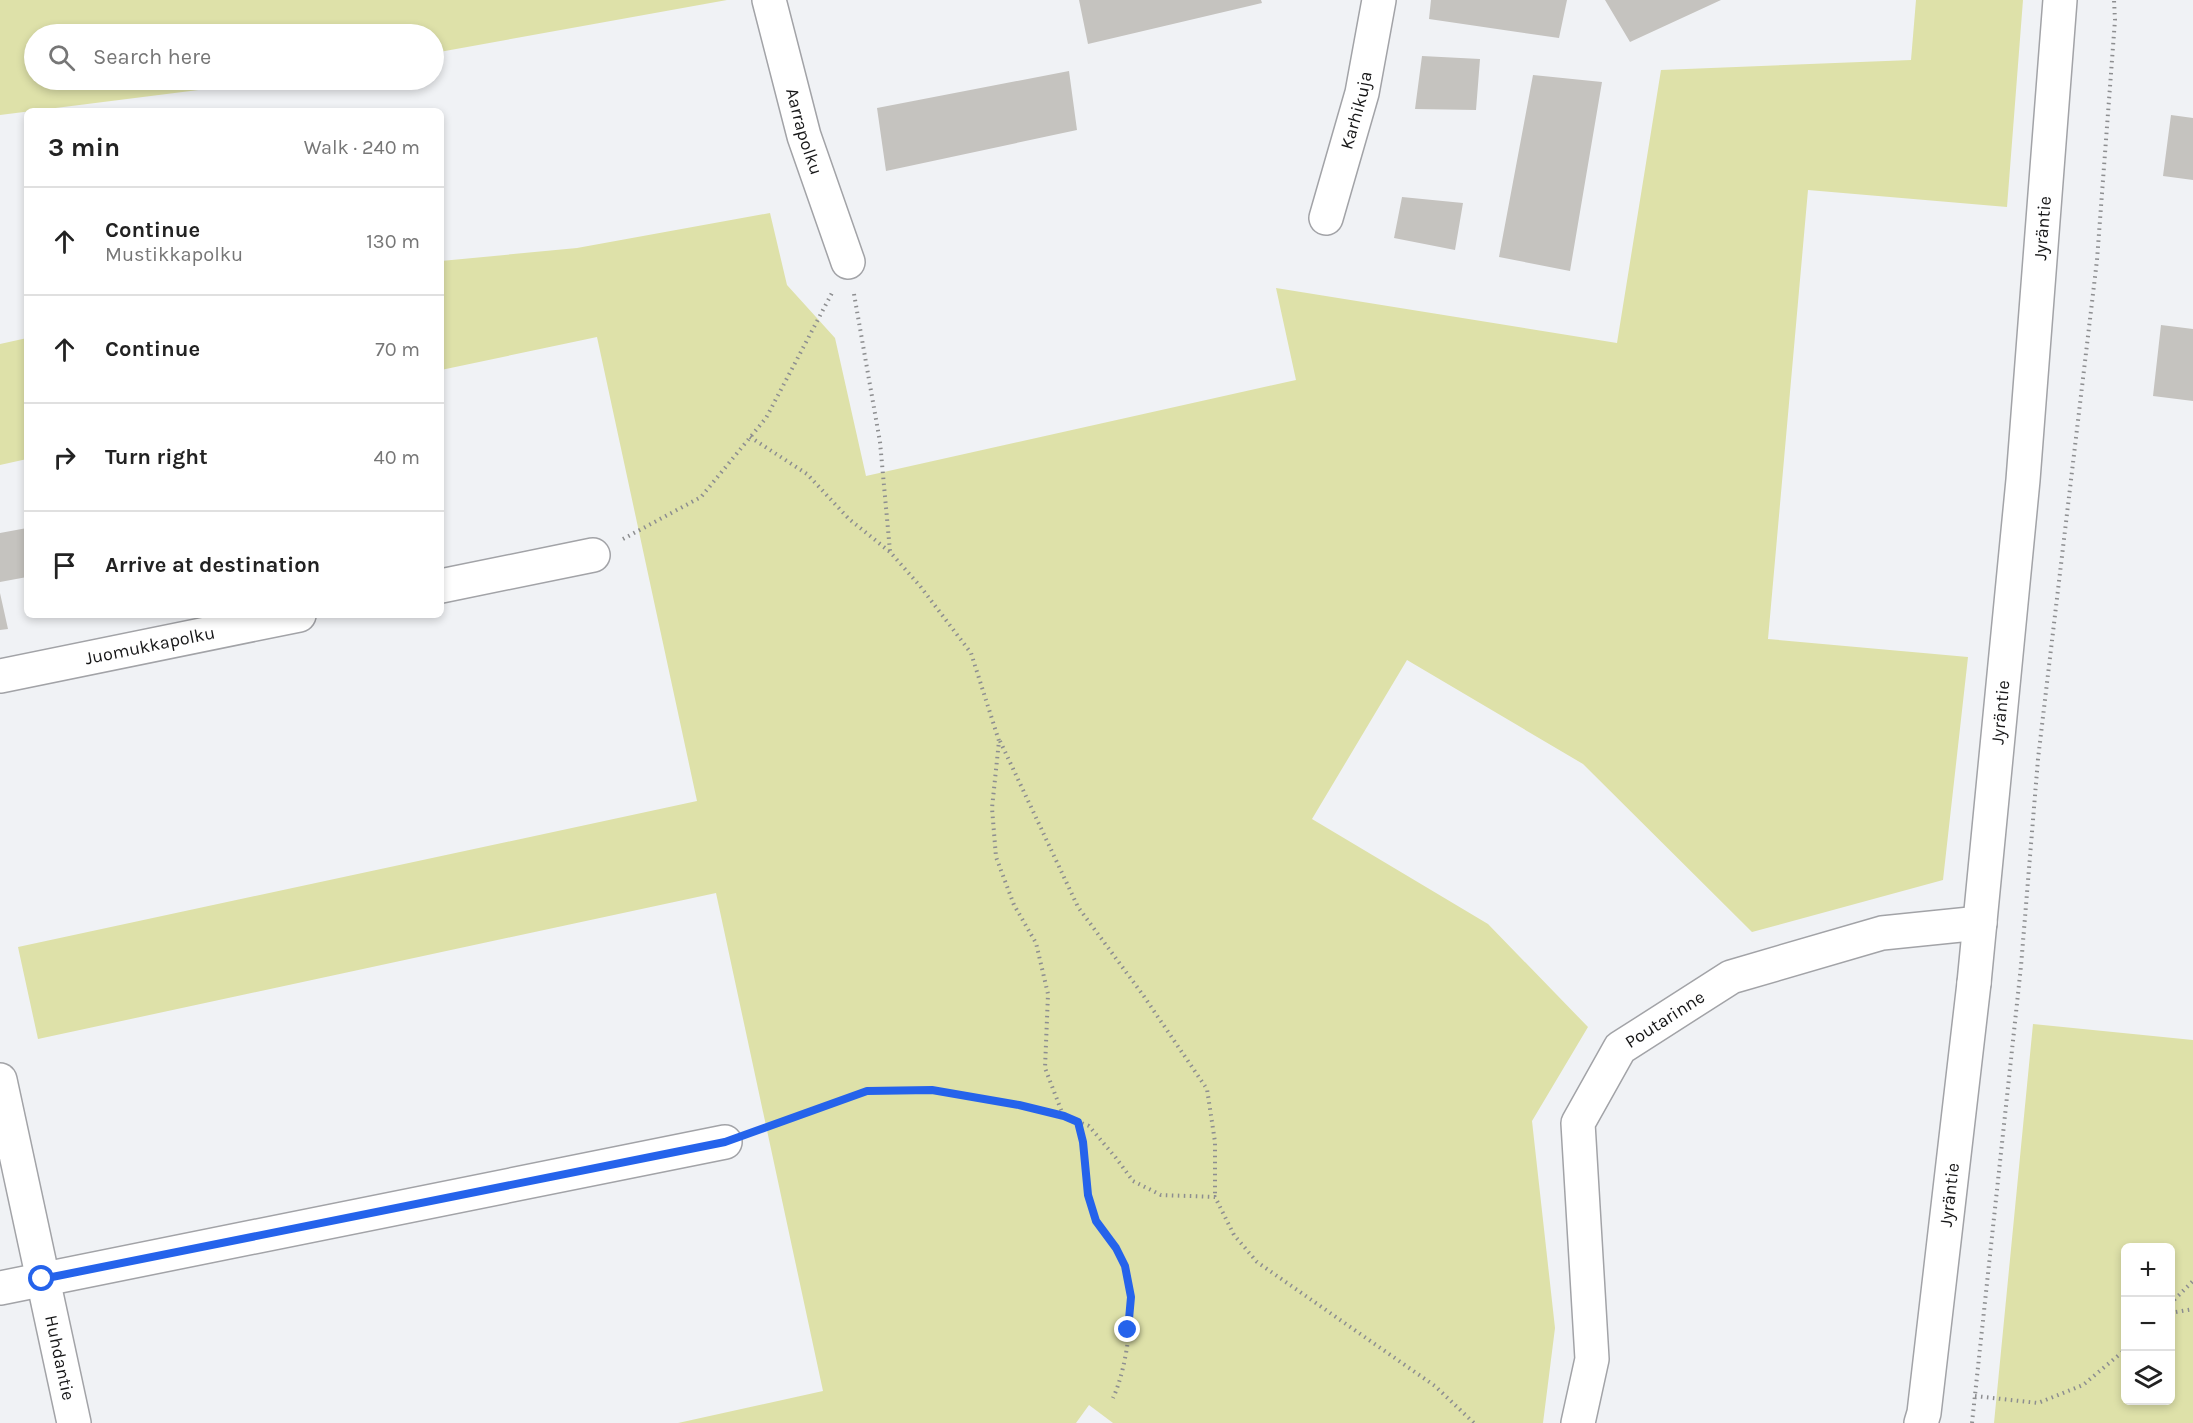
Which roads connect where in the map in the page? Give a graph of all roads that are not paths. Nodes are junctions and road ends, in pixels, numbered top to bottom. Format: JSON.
{"nodes":[{"id":1,"x":769,"y":0,"type":"edge"},
{"id":2,"x":1379,"y":0,"type":"edge"},
{"id":3,"x":2060,"y":0,"type":"edge"},
{"id":4,"x":1326,"y":218,"type":"dead end"},
{"id":5,"x":848,"y":262,"type":"road end"},
{"id":6,"x":593,"y":555,"type":"road end"},
{"id":7,"x":444,"y":585,"type":"edge"},
{"id":8,"x":284,"y":618,"type":"edge"},
{"id":9,"x":0,"y":676,"type":"edge"},
{"id":10,"x":1980,"y":923,"type":"junction"},
{"id":11,"x":0,"y":1080,"type":"edge"},
{"id":12,"x":725,"y":1142,"type":"road end"},
{"id":13,"x":42,"y":1279,"type":"junction"},
{"id":14,"x":0,"y":1288,"type":"edge"},
{"id":15,"x":74,"y":1423,"type":"edge"},
{"id":16,"x":1578,"y":1423,"type":"edge"},
{"id":17,"x":1921,"y":1423,"type":"edge"}],
"edges":[{"from":1,"to":5,"type":"street","name":"Aarrapolku"},
{"from":2,"to":4,"type":"street","name":"Karhikuja"},
{"from":3,"to":10,"type":"street","name":"Jyräntie"},
{"from":6,"to":7,"type":"street"},
{"from":8,"to":9,"type":"street","name":"Juomukkapolku"},
{"from":10,"to":16,"type":"street","name":"Poutarinne"},
{"from":10,"to":17,"type":"street","name":"Jyräntie"},
{"from":11,"to":13,"type":"street","name":"Huhdantie"},
{"from":12,"to":13,"type":"street"},
{"from":13,"to":14,"type":"street"},
{"from":13,"to":15,"type":"street","name":"Huhdantie"}]}
